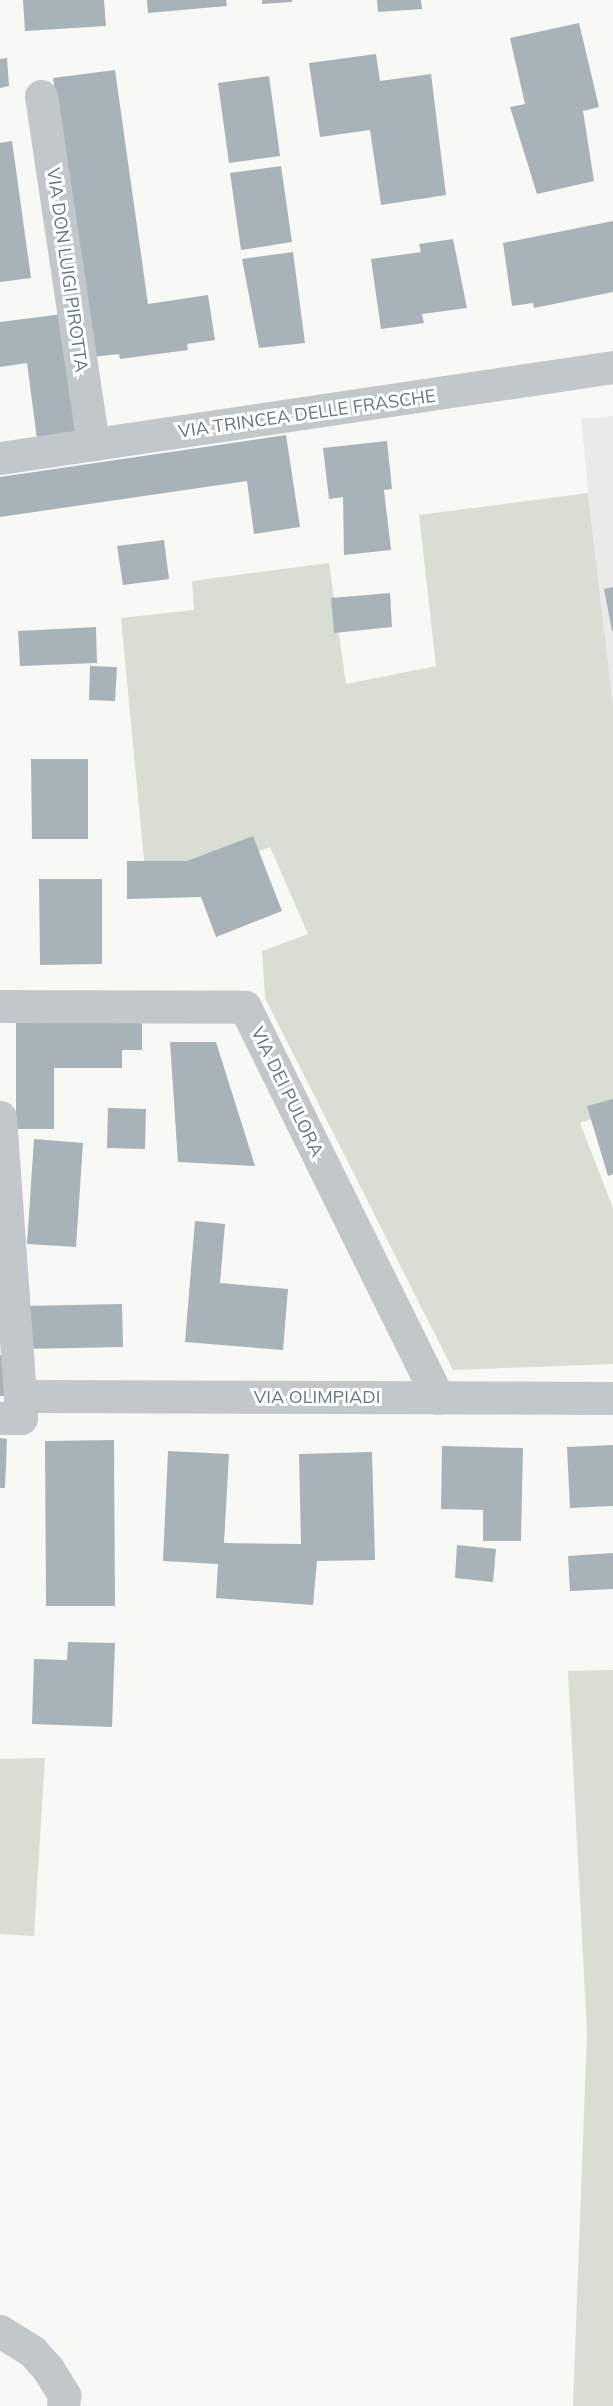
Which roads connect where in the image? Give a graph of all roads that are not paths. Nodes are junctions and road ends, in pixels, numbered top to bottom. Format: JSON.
{"nodes":[{"id":1,"x":41,"y":96,"type":"dead end"},
{"id":2,"x":613,"y":368,"type":"edge"},
{"id":3,"x":93,"y":444,"type":"junction"},
{"id":4,"x":0,"y":458,"type":"edge"},
{"id":5,"x":0,"y":1006,"type":"edge"},
{"id":6,"x":0,"y":1117,"type":"edge"},
{"id":7,"x":438,"y":1398,"type":"junction"},
{"id":8,"x":613,"y":1398,"type":"edge"},
{"id":9,"x":10,"y":1407,"type":"edge"},
{"id":10,"x":0,"y":2331,"type":"edge"},
{"id":11,"x":63,"y":2406,"type":"edge"}],
"edges":[{"from":1,"to":3,"type":"street","name":"VIA DON LUIGI PIROTTA"},
{"from":2,"to":3,"type":"street","name":"VIA TRINCEA DELLE FRASCHE"},
{"from":3,"to":4,"type":"street","name":"VIA TRINCEA DELLE FRASCHE"},
{"from":5,"to":7,"type":"street","name":"VIA DEI PULORA"},
{"from":6,"to":9,"type":"street","name":"VIA OLIMPIADI"},
{"from":7,"to":8,"type":"street","name":"VIA OLIMPIADI"},
{"from":7,"to":9,"type":"street","name":"VIA OLIMPIADI"},
{"from":10,"to":11,"type":"street"}]}
